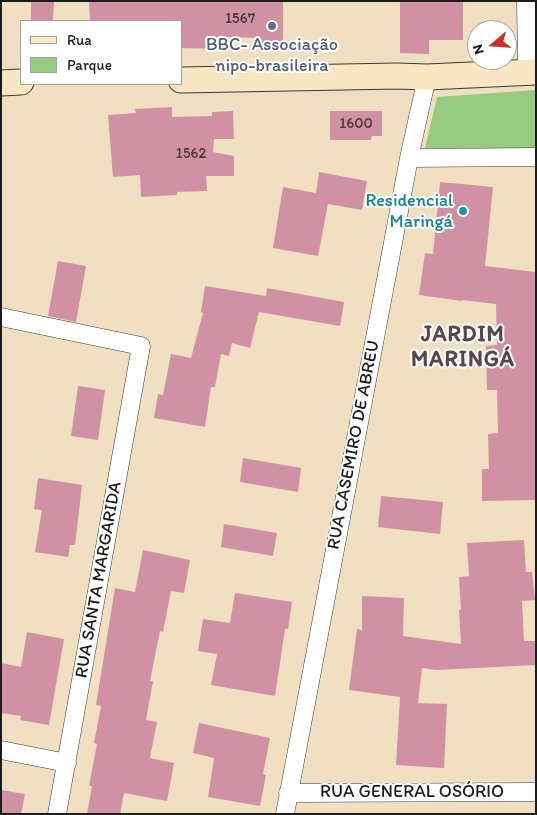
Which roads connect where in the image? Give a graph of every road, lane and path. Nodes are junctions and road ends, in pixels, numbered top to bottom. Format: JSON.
{"nodes":[{"id":1,"x":526,"y":1,"type":"edge"},
{"id":2,"x":531,"y":72,"type":"edge"},
{"id":3,"x":427,"y":78,"type":"junction"},
{"id":4,"x":182,"y":80,"type":"edge"},
{"id":5,"x":1,"y":82,"type":"edge"},
{"id":6,"x":20,"y":82,"type":"edge"},
{"id":7,"x":536,"y":157,"type":"edge"},
{"id":8,"x":409,"y":158,"type":"junction"},
{"id":9,"x":1,"y":318,"type":"edge"},
{"id":10,"x":1,"y":750,"type":"edge"},
{"id":11,"x":67,"y":763,"type":"junction"},
{"id":12,"x":536,"y":792,"type":"edge"},
{"id":13,"x":288,"y":793,"type":"junction"},
{"id":14,"x":57,"y":814,"type":"edge"},
{"id":15,"x":285,"y":814,"type":"edge"}],
"edges":[{"from":1,"to":2,"type":"street"},
{"from":2,"to":3,"type":"street"},
{"from":3,"to":4,"type":"street"},
{"from":3,"to":8,"type":"street","name":"RUA CASEMIRO DE ABREU"},
{"from":5,"to":6,"type":"street"},
{"from":7,"to":8,"type":"street"},
{"from":8,"to":13,"type":"street","name":"RUA CASEMIRO DE ABREU"},
{"from":9,"to":11,"type":"street","name":"RUA SANTA MARGARIDA"},
{"from":10,"to":11,"type":"street"},
{"from":11,"to":14,"type":"street","name":"RUA SANTA MARGARIDA"},
{"from":12,"to":13,"type":"street","name":"RUA GENERAL OSÓRIO"},
{"from":13,"to":15,"type":"street","name":"RUA CASEMIRO DE ABREU"}]}
